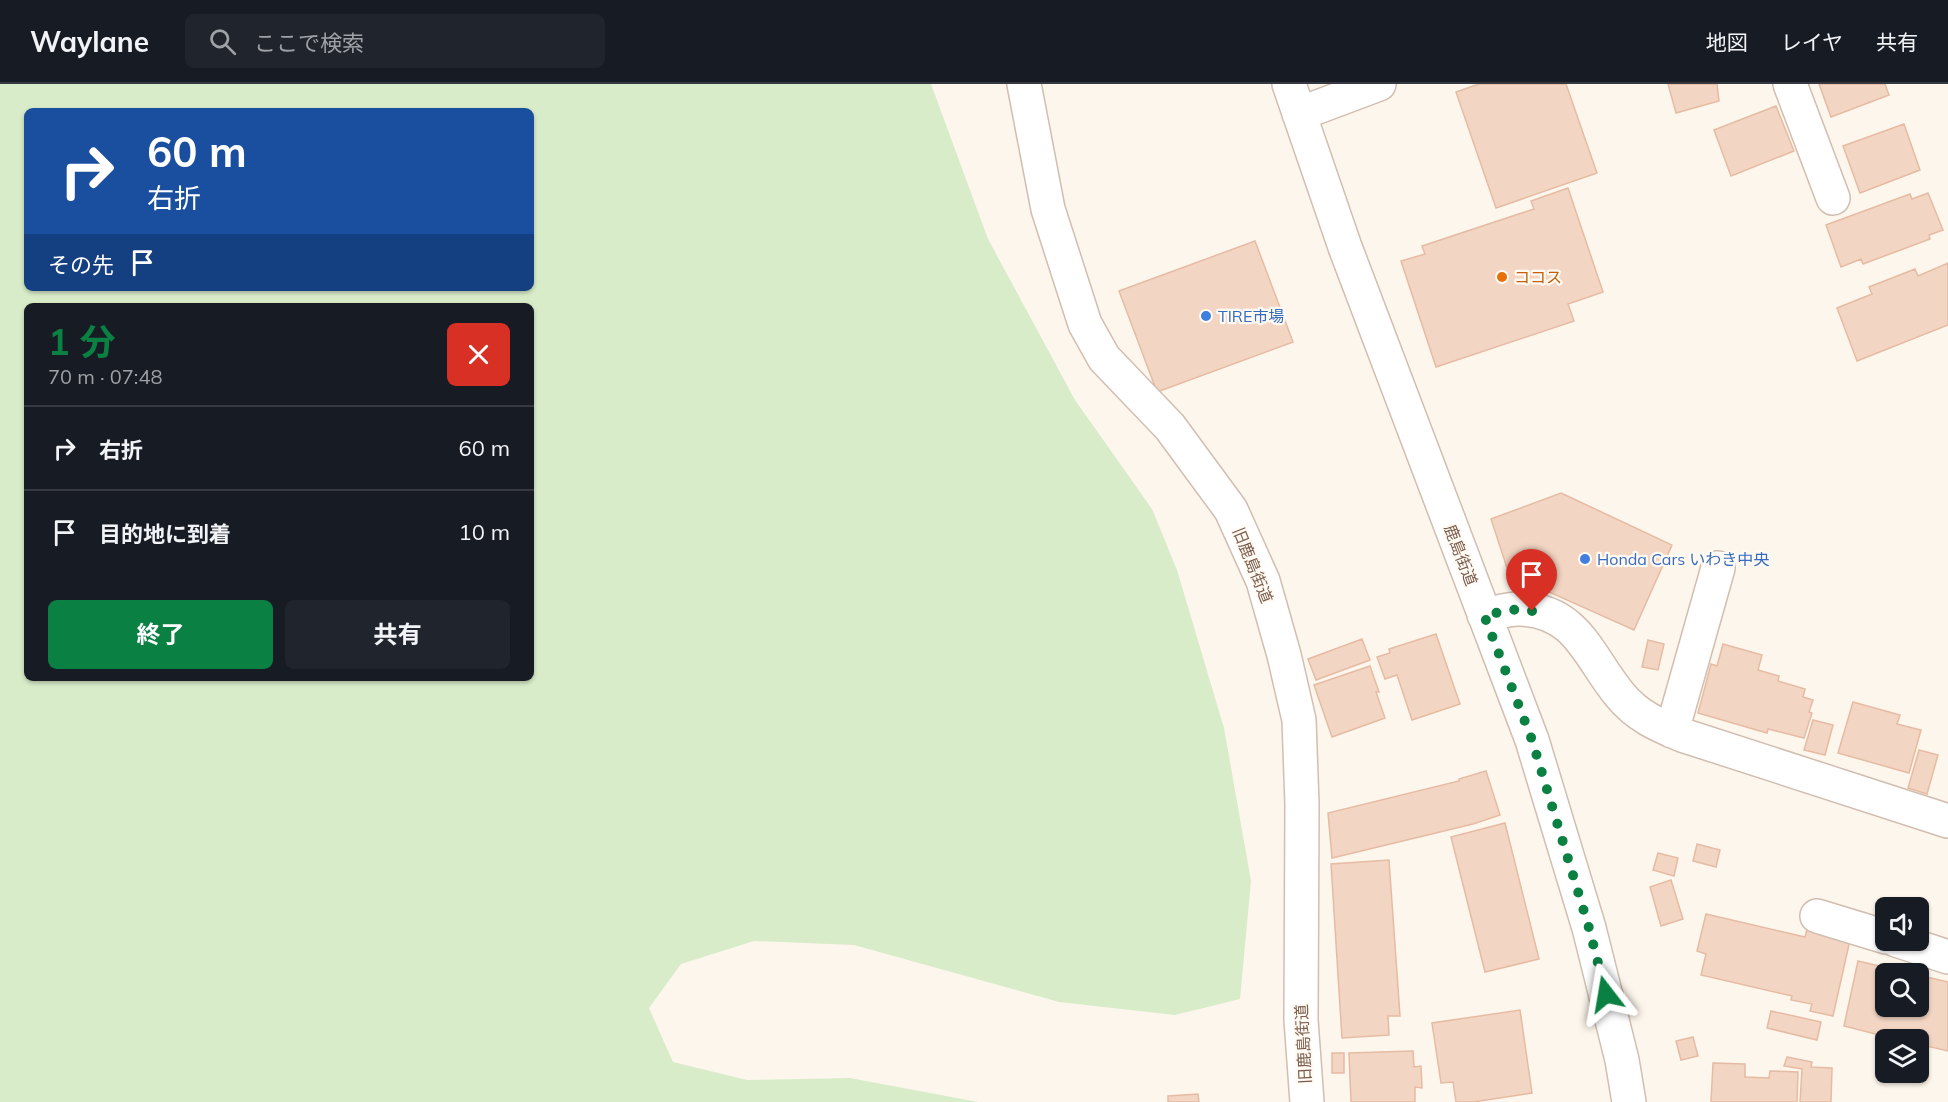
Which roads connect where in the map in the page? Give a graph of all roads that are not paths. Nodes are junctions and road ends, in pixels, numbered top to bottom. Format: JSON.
{"nodes":[{"id":1,"x":1024,"y":84,"type":"edge"},
{"id":2,"x":1379,"y":84,"type":"edge"},
{"id":3,"x":1790,"y":84,"type":"edge"},
{"id":4,"x":1294,"y":99,"type":"edge"},
{"id":5,"x":1833,"y":198,"type":"dead end"},
{"id":6,"x":1718,"y":568,"type":"dead end"},
{"id":7,"x":1484,"y":615,"type":"junction"},
{"id":8,"x":1672,"y":731,"type":"junction"},
{"id":9,"x":1948,"y":820,"type":"edge"},
{"id":10,"x":1817,"y":915,"type":"dead end"},
{"id":11,"x":1875,"y":933,"type":"edge"},
{"id":12,"x":1929,"y":951,"type":"edge"},
{"id":13,"x":1948,"y":957,"type":"edge"},
{"id":14,"x":1307,"y":1102,"type":"edge"},
{"id":15,"x":1629,"y":1102,"type":"edge"}],
"edges":[{"from":1,"to":14,"type":"street","name":"旧鹿島街道"},
{"from":2,"to":4,"type":"street"},
{"from":3,"to":5,"type":"street"},
{"from":4,"to":7,"type":"street","name":"鹿島街道"},
{"from":6,"to":8,"type":"street"},
{"from":7,"to":8,"type":"street"},
{"from":7,"to":15,"type":"street","name":"鹿島街道"},
{"from":8,"to":9,"type":"street"},
{"from":10,"to":11,"type":"street"},
{"from":12,"to":13,"type":"street"}]}
